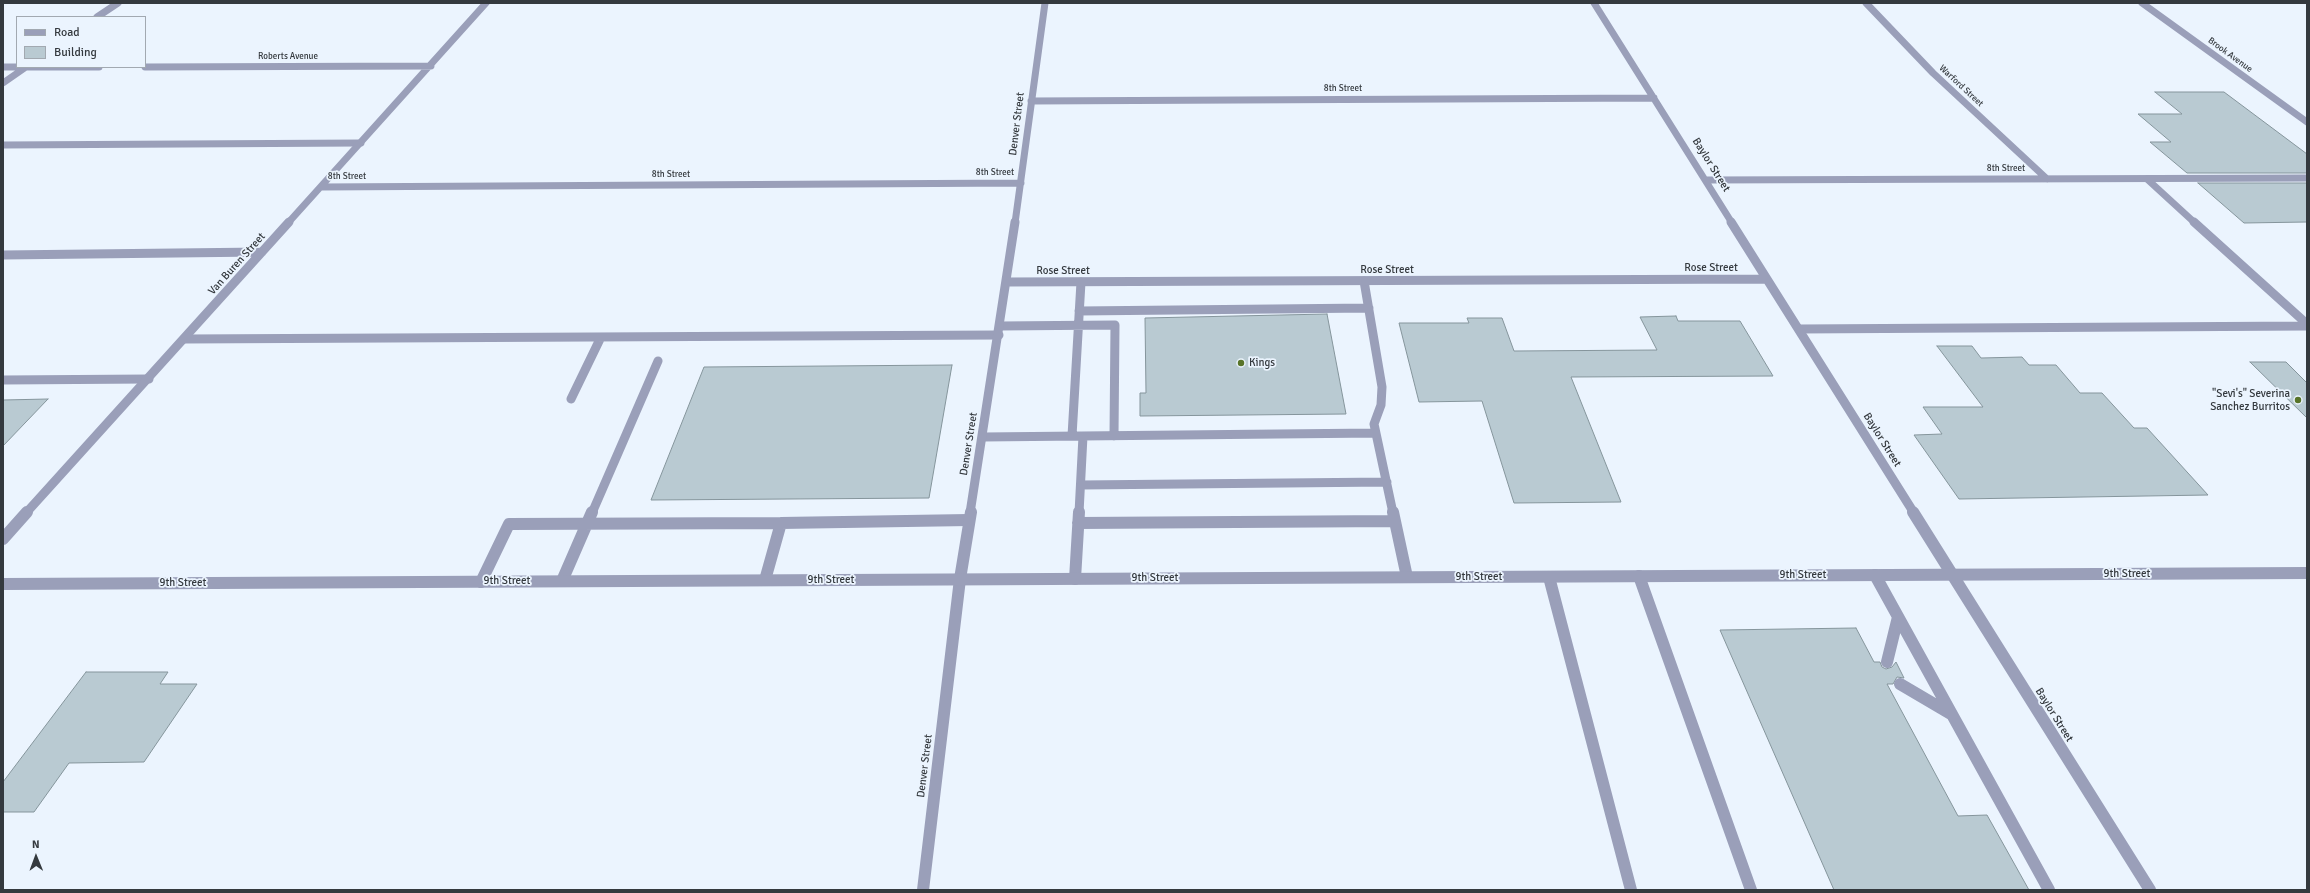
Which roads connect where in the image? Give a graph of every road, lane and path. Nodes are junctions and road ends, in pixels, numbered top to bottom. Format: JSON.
{"nodes":[{"id":1,"x":118,"y":3,"type":"edge"},
{"id":2,"x":486,"y":3,"type":"edge"},
{"id":3,"x":1045,"y":3,"type":"edge"},
{"id":4,"x":1594,"y":3,"type":"edge"},
{"id":5,"x":1866,"y":3,"type":"edge"},
{"id":6,"x":2142,"y":3,"type":"edge"},
{"id":7,"x":98,"y":16,"type":"edge"},
{"id":8,"x":431,"y":66,"type":"junction"},
{"id":9,"x":3,"y":67,"type":"edge"},
{"id":10,"x":16,"y":67,"type":"edge"},
{"id":11,"x":146,"y":67,"type":"edge"},
{"id":12,"x":25,"y":68,"type":"edge"},
{"id":13,"x":3,"y":83,"type":"edge"},
{"id":14,"x":1654,"y":98,"type":"junction"},
{"id":15,"x":1032,"y":101,"type":"junction"},
{"id":16,"x":2307,"y":122,"type":"edge"},
{"id":17,"x":361,"y":143,"type":"junction"},
{"id":18,"x":3,"y":145,"type":"edge"},
{"id":19,"x":2307,"y":178,"type":"edge"},
{"id":20,"x":2047,"y":179,"type":"junction"},
{"id":21,"x":2147,"y":179,"type":"junction"},
{"id":22,"x":1706,"y":180,"type":"junction"},
{"id":23,"x":1022,"y":183,"type":"junction"},
{"id":24,"x":321,"y":187,"type":"junction"},
{"id":25,"x":262,"y":252,"type":"junction"},
{"id":26,"x":3,"y":255,"type":"edge"},
{"id":27,"x":1767,"y":279,"type":"junction"},
{"id":28,"x":1364,"y":281,"type":"junction"},
{"id":29,"x":1007,"y":282,"type":"junction"},
{"id":30,"x":1081,"y":282,"type":"junction"},
{"id":31,"x":1369,"y":308,"type":"junction"},
{"id":32,"x":1079,"y":311,"type":"junction"},
{"id":33,"x":1078,"y":325,"type":"junction"},
{"id":34,"x":2307,"y":325,"type":"edge"},
{"id":35,"x":1799,"y":329,"type":"junction"},
{"id":36,"x":1000,"y":330,"type":"junction"},
{"id":37,"x":601,"y":337,"type":"junction"},
{"id":38,"x":185,"y":339,"type":"junction"},
{"id":39,"x":658,"y":361,"type":"dead end"},
{"id":40,"x":149,"y":379,"type":"junction"},
{"id":41,"x":3,"y":380,"type":"edge"},
{"id":42,"x":571,"y":399,"type":"dead end"},
{"id":43,"x":1376,"y":433,"type":"junction"},
{"id":44,"x":1077,"y":436,"type":"junction"},
{"id":45,"x":1114,"y":436,"type":"junction"},
{"id":46,"x":982,"y":437,"type":"junction"},
{"id":47,"x":1386,"y":482,"type":"junction"},
{"id":48,"x":1081,"y":484,"type":"junction"},
{"id":49,"x":969,"y":520,"type":"junction"},
{"id":50,"x":1395,"y":521,"type":"junction"},
{"id":51,"x":781,"y":522,"type":"junction"},
{"id":52,"x":1078,"y":523,"type":"junction"},
{"id":53,"x":587,"y":524,"type":"junction"},
{"id":54,"x":3,"y":540,"type":"edge"},
{"id":55,"x":2307,"y":573,"type":"edge"},
{"id":56,"x":1952,"y":574,"type":"junction"},
{"id":57,"x":1874,"y":575,"type":"junction"},
{"id":58,"x":1639,"y":576,"type":"junction"},
{"id":59,"x":1407,"y":577,"type":"junction"},
{"id":60,"x":1549,"y":577,"type":"junction"},
{"id":61,"x":960,"y":579,"type":"junction"},
{"id":62,"x":1075,"y":579,"type":"junction"},
{"id":63,"x":765,"y":580,"type":"junction"},
{"id":64,"x":562,"y":581,"type":"junction"},
{"id":65,"x":481,"y":582,"type":"junction"},
{"id":66,"x":3,"y":584,"type":"edge"},
{"id":67,"x":1898,"y":617,"type":"junction"},
{"id":68,"x":1887,"y":662,"type":"dead end"},
{"id":69,"x":1900,"y":684,"type":"dead end"},
{"id":70,"x":1951,"y":714,"type":"junction"},
{"id":71,"x":923,"y":890,"type":"edge"},
{"id":72,"x":1630,"y":890,"type":"edge"},
{"id":73,"x":1751,"y":890,"type":"edge"},
{"id":74,"x":2049,"y":890,"type":"edge"},
{"id":75,"x":2150,"y":890,"type":"edge"}],
"edges":[{"from":1,"to":7,"type":"street"},
{"from":2,"to":8,"type":"street","name":"Van Buren Street"},
{"from":3,"to":15,"type":"street","name":"Denver Street"},
{"from":4,"to":14,"type":"street","name":"Baylor Street"},
{"from":5,"to":20,"type":"street","name":"Warford Street"},
{"from":6,"to":16,"type":"street","name":"Brook Avenue"},
{"from":8,"to":11,"type":"street","name":"Roberts Avenue"},
{"from":8,"to":17,"type":"street","name":"Van Buren Street"},
{"from":9,"to":10,"type":"street"},
{"from":12,"to":13,"type":"street"},
{"from":14,"to":15,"type":"street","name":"8th Street"},
{"from":14,"to":22,"type":"street","name":"Baylor Street"},
{"from":15,"to":23,"type":"street","name":"Denver Street"},
{"from":17,"to":18,"type":"street"},
{"from":17,"to":24,"type":"street","name":"Van Buren Street"},
{"from":19,"to":21,"type":"street","name":"8th Street"},
{"from":20,"to":21,"type":"street","name":"8th Street"},
{"from":20,"to":22,"type":"street","name":"8th Street"},
{"from":21,"to":34,"type":"street"},
{"from":22,"to":27,"type":"street","name":"Baylor Street"},
{"from":23,"to":24,"type":"street","name":"8th Street"},
{"from":23,"to":29,"type":"street","name":"Denver Street"},
{"from":24,"to":25,"type":"street","name":"Van Buren Street"},
{"from":25,"to":26,"type":"street"},
{"from":25,"to":38,"type":"street","name":"Van Buren Street"},
{"from":27,"to":28,"type":"street","name":"Rose Street"},
{"from":27,"to":35,"type":"street","name":"Baylor Street"},
{"from":28,"to":30,"type":"street","name":"Rose Street"},
{"from":28,"to":31,"type":"street"},
{"from":29,"to":30,"type":"street","name":"Rose Street"},
{"from":29,"to":36,"type":"street","name":"Denver Street"},
{"from":30,"to":32,"type":"street"},
{"from":31,"to":32,"type":"street"},
{"from":31,"to":43,"type":"street"},
{"from":32,"to":33,"type":"street"},
{"from":33,"to":36,"type":"street"},
{"from":33,"to":44,"type":"street"},
{"from":33,"to":45,"type":"street"},
{"from":34,"to":35,"type":"street"},
{"from":35,"to":56,"type":"street","name":"Baylor Street"},
{"from":36,"to":37,"type":"street"},
{"from":36,"to":46,"type":"street","name":"Denver Street"},
{"from":37,"to":38,"type":"street"},
{"from":37,"to":42,"type":"street"},
{"from":38,"to":40,"type":"street","name":"Van Buren Street"},
{"from":39,"to":53,"type":"street"},
{"from":40,"to":41,"type":"street"},
{"from":40,"to":54,"type":"street","name":"Van Buren Street"},
{"from":43,"to":45,"type":"street"},
{"from":43,"to":47,"type":"street"},
{"from":44,"to":45,"type":"street"},
{"from":44,"to":46,"type":"street"},
{"from":44,"to":48,"type":"street"},
{"from":46,"to":49,"type":"street","name":"Denver Street"},
{"from":47,"to":48,"type":"street"},
{"from":47,"to":50,"type":"street"},
{"from":48,"to":52,"type":"street"},
{"from":49,"to":51,"type":"street"},
{"from":49,"to":61,"type":"street","name":"Denver Street"},
{"from":50,"to":52,"type":"street"},
{"from":50,"to":59,"type":"street"},
{"from":51,"to":53,"type":"street"},
{"from":51,"to":63,"type":"street"},
{"from":52,"to":62,"type":"street"},
{"from":53,"to":64,"type":"street"},
{"from":53,"to":65,"type":"street"},
{"from":55,"to":56,"type":"street","name":"9th Street"},
{"from":56,"to":57,"type":"street","name":"9th Street"},
{"from":56,"to":75,"type":"street","name":"Baylor Street"},
{"from":57,"to":58,"type":"street","name":"9th Street"},
{"from":57,"to":67,"type":"street"},
{"from":58,"to":60,"type":"street","name":"9th Street"},
{"from":58,"to":73,"type":"street"},
{"from":59,"to":60,"type":"street","name":"9th Street"},
{"from":59,"to":62,"type":"street","name":"9th Street"},
{"from":60,"to":72,"type":"street"},
{"from":61,"to":62,"type":"street","name":"9th Street"},
{"from":61,"to":63,"type":"street","name":"9th Street"},
{"from":61,"to":71,"type":"street","name":"Denver Street"},
{"from":63,"to":64,"type":"street","name":"9th Street"},
{"from":64,"to":65,"type":"street","name":"9th Street"},
{"from":65,"to":66,"type":"street","name":"9th Street"},
{"from":67,"to":68,"type":"street"},
{"from":67,"to":70,"type":"street"},
{"from":69,"to":70,"type":"street"},
{"from":70,"to":74,"type":"street"}]}
